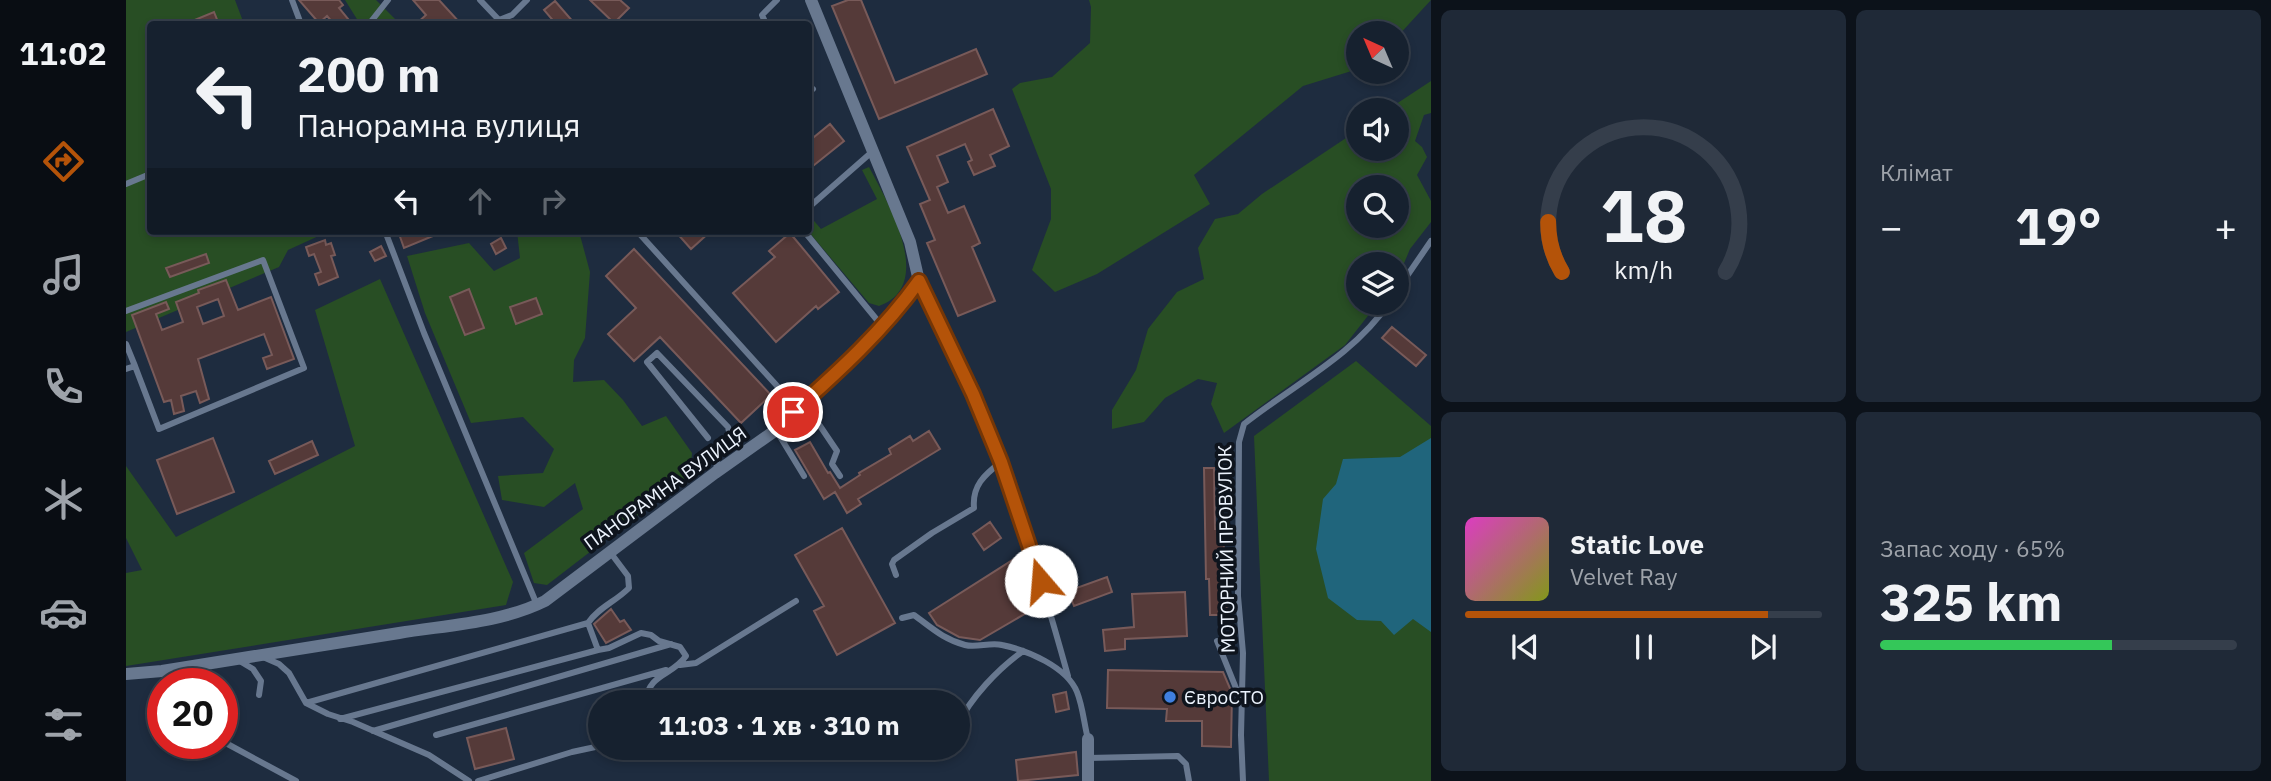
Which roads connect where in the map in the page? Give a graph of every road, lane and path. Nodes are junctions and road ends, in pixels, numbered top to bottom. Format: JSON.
{"nodes":[{"id":1,"x":292,"y":0,"type":"edge"},
{"id":2,"x":387,"y":0,"type":"edge"},
{"id":3,"x":480,"y":0,"type":"edge"},
{"id":4,"x":527,"y":0,"type":"edge"},
{"id":5,"x":777,"y":0,"type":"edge"},
{"id":6,"x":811,"y":0,"type":"edge"},
{"id":7,"x":300,"y":21,"type":"edge"},
{"id":8,"x":371,"y":21,"type":"edge"},
{"id":9,"x":765,"y":21,"type":"edge"},
{"id":10,"x":873,"y":151,"type":"junction"},
{"id":11,"x":147,"y":175,"type":"edge"},
{"id":12,"x":126,"y":184,"type":"edge"},
{"id":13,"x":812,"y":204,"type":"edge"},
{"id":14,"x":387,"y":235,"type":"edge"},
{"id":15,"x":641,"y":235,"type":"edge"},
{"id":16,"x":807,"y":235,"type":"edge"},
{"id":17,"x":1431,"y":241,"type":"edge"},
{"id":18,"x":1409,"y":273,"type":"edge"},
{"id":19,"x":919,"y":281,"type":"junction"},
{"id":20,"x":126,"y":311,"type":"edge"},
{"id":21,"x":1381,"y":315,"type":"edge"},
{"id":22,"x":882,"y":326,"type":"junction"},
{"id":23,"x":126,"y":344,"type":"edge"},
{"id":24,"x":135,"y":366,"type":"junction"},
{"id":25,"x":126,"y":369,"type":"edge"},
{"id":26,"x":797,"y":408,"type":"junction"},
{"id":27,"x":776,"y":430,"type":"junction"},
{"id":28,"x":708,"y":438,"type":"dead end"},
{"id":29,"x":1001,"y":462,"type":"junction"},
{"id":30,"x":715,"y":473,"type":"junction"},
{"id":31,"x":804,"y":476,"type":"dead end"},
{"id":32,"x":840,"y":476,"type":"dead end"},
{"id":33,"x":610,"y":552,"type":"junction"},
{"id":34,"x":896,"y":575,"type":"dead end"},
{"id":35,"x":796,"y":601,"type":"dead end"},
{"id":36,"x":537,"y":605,"type":"junction"},
{"id":37,"x":902,"y":618,"type":"dead end"},
{"id":38,"x":587,"y":623,"type":"junction"},
{"id":39,"x":1217,"y":641,"type":"dead end"},
{"id":40,"x":671,"y":644,"type":"junction"},
{"id":41,"x":598,"y":650,"type":"junction"},
{"id":42,"x":1023,"y":651,"type":"junction"},
{"id":43,"x":258,"y":655,"type":"junction"},
{"id":44,"x":235,"y":659,"type":"junction"},
{"id":45,"x":679,"y":666,"type":"junction"},
{"id":46,"x":126,"y":674,"type":"edge"},
{"id":47,"x":1068,"y":676,"type":"junction"},
{"id":48,"x":647,"y":690,"type":"edge"},
{"id":49,"x":259,"y":695,"type":"dead end"},
{"id":50,"x":1241,"y":700,"type":"junction"},
{"id":51,"x":306,"y":703,"type":"junction"},
{"id":52,"x":970,"y":706,"type":"edge"},
{"id":53,"x":340,"y":719,"type":"junction"},
{"id":54,"x":373,"y":731,"type":"junction"},
{"id":55,"x":436,"y":735,"type":"dead end"},
{"id":56,"x":1088,"y":739,"type":"joint"},
{"id":57,"x":588,"y":749,"type":"edge"},
{"id":58,"x":238,"y":750,"type":"edge"},
{"id":59,"x":1088,"y":758,"type":"junction"},
{"id":60,"x":296,"y":781,"type":"edge"},
{"id":61,"x":469,"y":781,"type":"edge"},
{"id":62,"x":478,"y":781,"type":"edge"},
{"id":63,"x":1088,"y":781,"type":"edge"},
{"id":64,"x":1189,"y":781,"type":"edge"},
{"id":65,"x":1243,"y":781,"type":"edge"}],
"edges":[{"from":1,"to":7,"type":"lane"},
{"from":2,"to":8,"type":"lane"},
{"from":3,"to":4,"type":"lane"},
{"from":5,"to":9,"type":"lane"},
{"from":6,"to":10,"type":"street"},
{"from":10,"to":13,"type":"lane"},
{"from":10,"to":19,"type":"street"},
{"from":11,"to":12,"type":"lane"},
{"from":14,"to":36,"type":"lane"},
{"from":15,"to":26,"type":"lane"},
{"from":16,"to":22,"type":"lane"},
{"from":17,"to":18,"type":"lane"},
{"from":19,"to":22,"type":"street","name":"ПАНОРАМНА ВУЛИЦЯ"},
{"from":19,"to":29,"type":"lane"},
{"from":20,"to":24,"type":"lane"},
{"from":21,"to":50,"type":"lane","name":"МОТОРНИЙ ПРОВУЛОК"},
{"from":22,"to":26,"type":"street","name":"ПАНОРАМНА ВУЛИЦЯ"},
{"from":23,"to":24,"type":"lane"},
{"from":24,"to":25,"type":"lane"},
{"from":26,"to":27,"type":"street","name":"ПАНОРАМНА ВУЛИЦЯ"},
{"from":26,"to":32,"type":"lane"},
{"from":27,"to":30,"type":"street","name":"ПАНОРАМНА ВУЛИЦЯ"},
{"from":27,"to":31,"type":"lane"},
{"from":28,"to":30,"type":"lane"},
{"from":29,"to":34,"type":"lane"},
{"from":29,"to":47,"type":"lane"},
{"from":30,"to":33,"type":"street","name":"ПАНОРАМНА ВУЛИЦЯ"},
{"from":33,"to":36,"type":"street","name":"ПАНОРАМНА ВУЛИЦЯ"},
{"from":33,"to":38,"type":"lane"},
{"from":35,"to":45,"type":"lane"},
{"from":36,"to":43,"type":"street","name":"ПАНОРАМНА ВУЛИЦЯ"},
{"from":37,"to":42,"type":"lane"},
{"from":38,"to":41,"type":"lane"},
{"from":38,"to":51,"type":"lane"},
{"from":39,"to":50,"type":"lane"},
{"from":40,"to":41,"type":"lane"},
{"from":40,"to":45,"type":"lane"},
{"from":40,"to":54,"type":"lane"},
{"from":41,"to":53,"type":"lane"},
{"from":42,"to":47,"type":"lane"},
{"from":42,"to":52,"type":"lane"},
{"from":43,"to":44,"type":"street","name":"ПАНОРАМНА ВУЛИЦЯ"},
{"from":43,"to":51,"type":"lane"},
{"from":44,"to":46,"type":"street","name":"ПАНОРАМНА ВУЛИЦЯ"},
{"from":44,"to":49,"type":"lane"},
{"from":45,"to":48,"type":"lane"},
{"from":45,"to":55,"type":"lane"},
{"from":47,"to":56,"type":"lane"},
{"from":50,"to":65,"type":"lane","name":"МОТОРНИЙ ПРОВУЛОК"},
{"from":51,"to":53,"type":"lane"},
{"from":53,"to":54,"type":"lane"},
{"from":54,"to":61,"type":"lane"},
{"from":56,"to":59,"type":"street"},
{"from":57,"to":62,"type":"lane"},
{"from":58,"to":60,"type":"lane"},
{"from":59,"to":63,"type":"street"},
{"from":59,"to":64,"type":"lane"}]}
